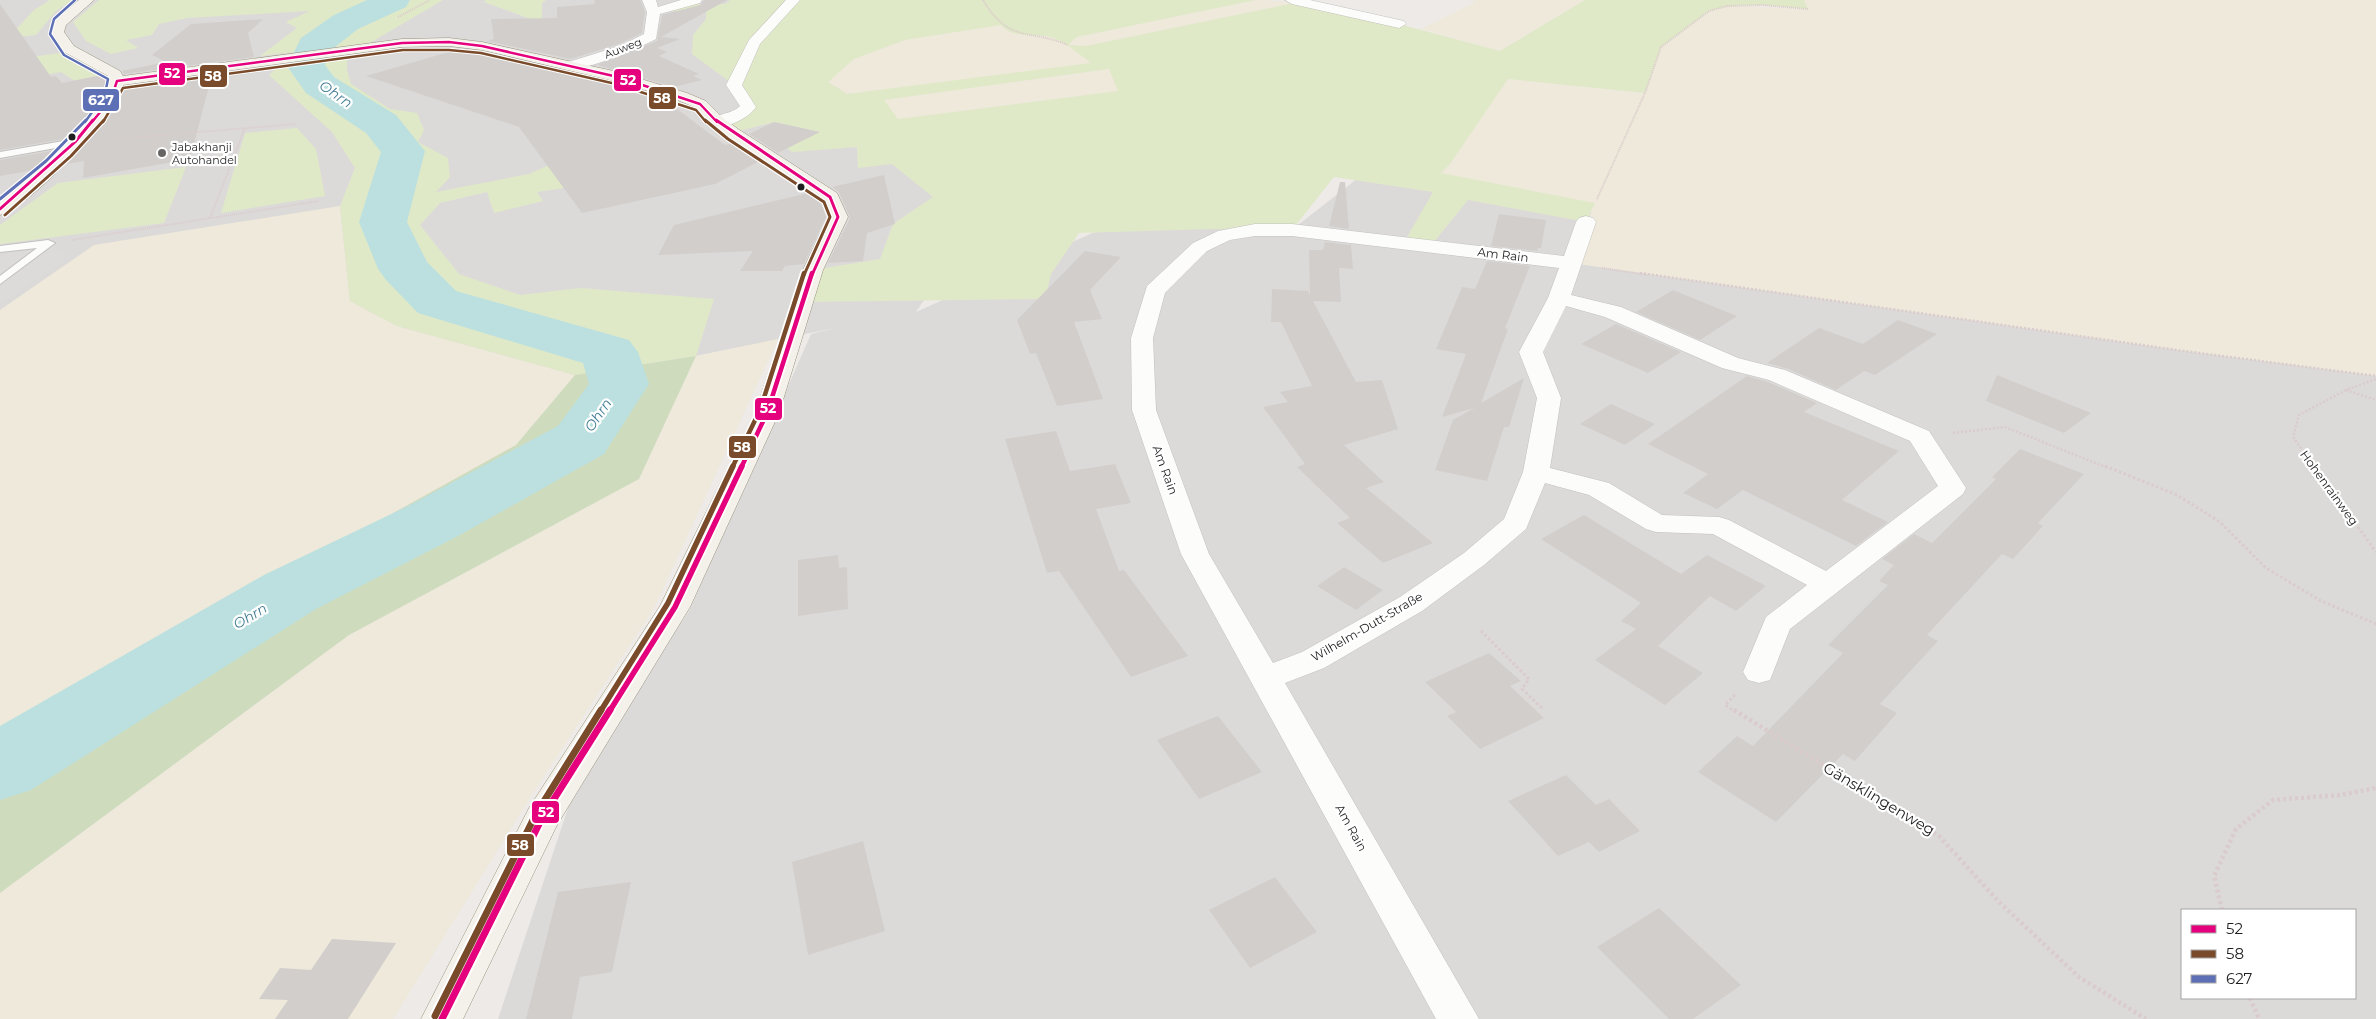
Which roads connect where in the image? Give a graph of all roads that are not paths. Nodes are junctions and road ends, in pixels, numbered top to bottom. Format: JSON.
{"nodes":[{"id":1,"x":87,"y":0,"type":"edge"},
{"id":2,"x":695,"y":0,"type":"edge"},
{"id":3,"x":793,"y":0,"type":"edge"},
{"id":4,"x":1292,"y":0,"type":"edge"},
{"id":5,"x":651,"y":6,"type":"edge"},
{"id":6,"x":1399,"y":24,"type":"dead end"},
{"id":7,"x":570,"y":66,"type":"junction"},
{"id":8,"x":117,"y":82,"type":"junction"},
{"id":9,"x":717,"y":122,"type":"junction"},
{"id":10,"x":75,"y":142,"type":"junction"},
{"id":11,"x":0,"y":155,"type":"edge"},
{"id":12,"x":0,"y":209,"type":"edge"},
{"id":13,"x":1586,"y":222,"type":"road end"},
{"id":14,"x":0,"y":249,"type":"edge"},
{"id":15,"x":1571,"y":263,"type":"junction"},
{"id":16,"x":0,"y":281,"type":"edge"},
{"id":17,"x":1559,"y":298,"type":"junction"},
{"id":18,"x":1536,"y":472,"type":"junction"},
{"id":19,"x":1828,"y":584,"type":"junction"},
{"id":20,"x":1759,"y":672,"type":"road end"},
{"id":21,"x":1267,"y":677,"type":"junction"},
{"id":22,"x":442,"y":1019,"type":"edge"},
{"id":23,"x":1458,"y":1019,"type":"edge"}],
"edges":[{"from":1,"to":8,"type":"street"},
{"from":2,"to":5,"type":"street","name":"Auweg"},
{"from":3,"to":9,"type":"street"},
{"from":4,"to":6,"type":"street"},
{"from":5,"to":7,"type":"street","name":"Auweg"},
{"from":7,"to":8,"type":"street"},
{"from":7,"to":9,"type":"street"},
{"from":8,"to":10,"type":"street"},
{"from":9,"to":22,"type":"street"},
{"from":10,"to":11,"type":"lane"},
{"from":10,"to":12,"type":"street"},
{"from":13,"to":15,"type":"street","name":"Wilhelm-Dutt-Straße"},
{"from":14,"to":16,"type":"lane"},
{"from":15,"to":17,"type":"street","name":"Wilhelm-Dutt-Straße"},
{"from":15,"to":21,"type":"street","name":"Am Rain"},
{"from":17,"to":18,"type":"street","name":"Wilhelm-Dutt-Straße"},
{"from":17,"to":19,"type":"street"},
{"from":18,"to":19,"type":"street"},
{"from":18,"to":21,"type":"street","name":"Wilhelm-Dutt-Straße"},
{"from":19,"to":20,"type":"street"},
{"from":21,"to":23,"type":"street","name":"Am Rain"}]}
